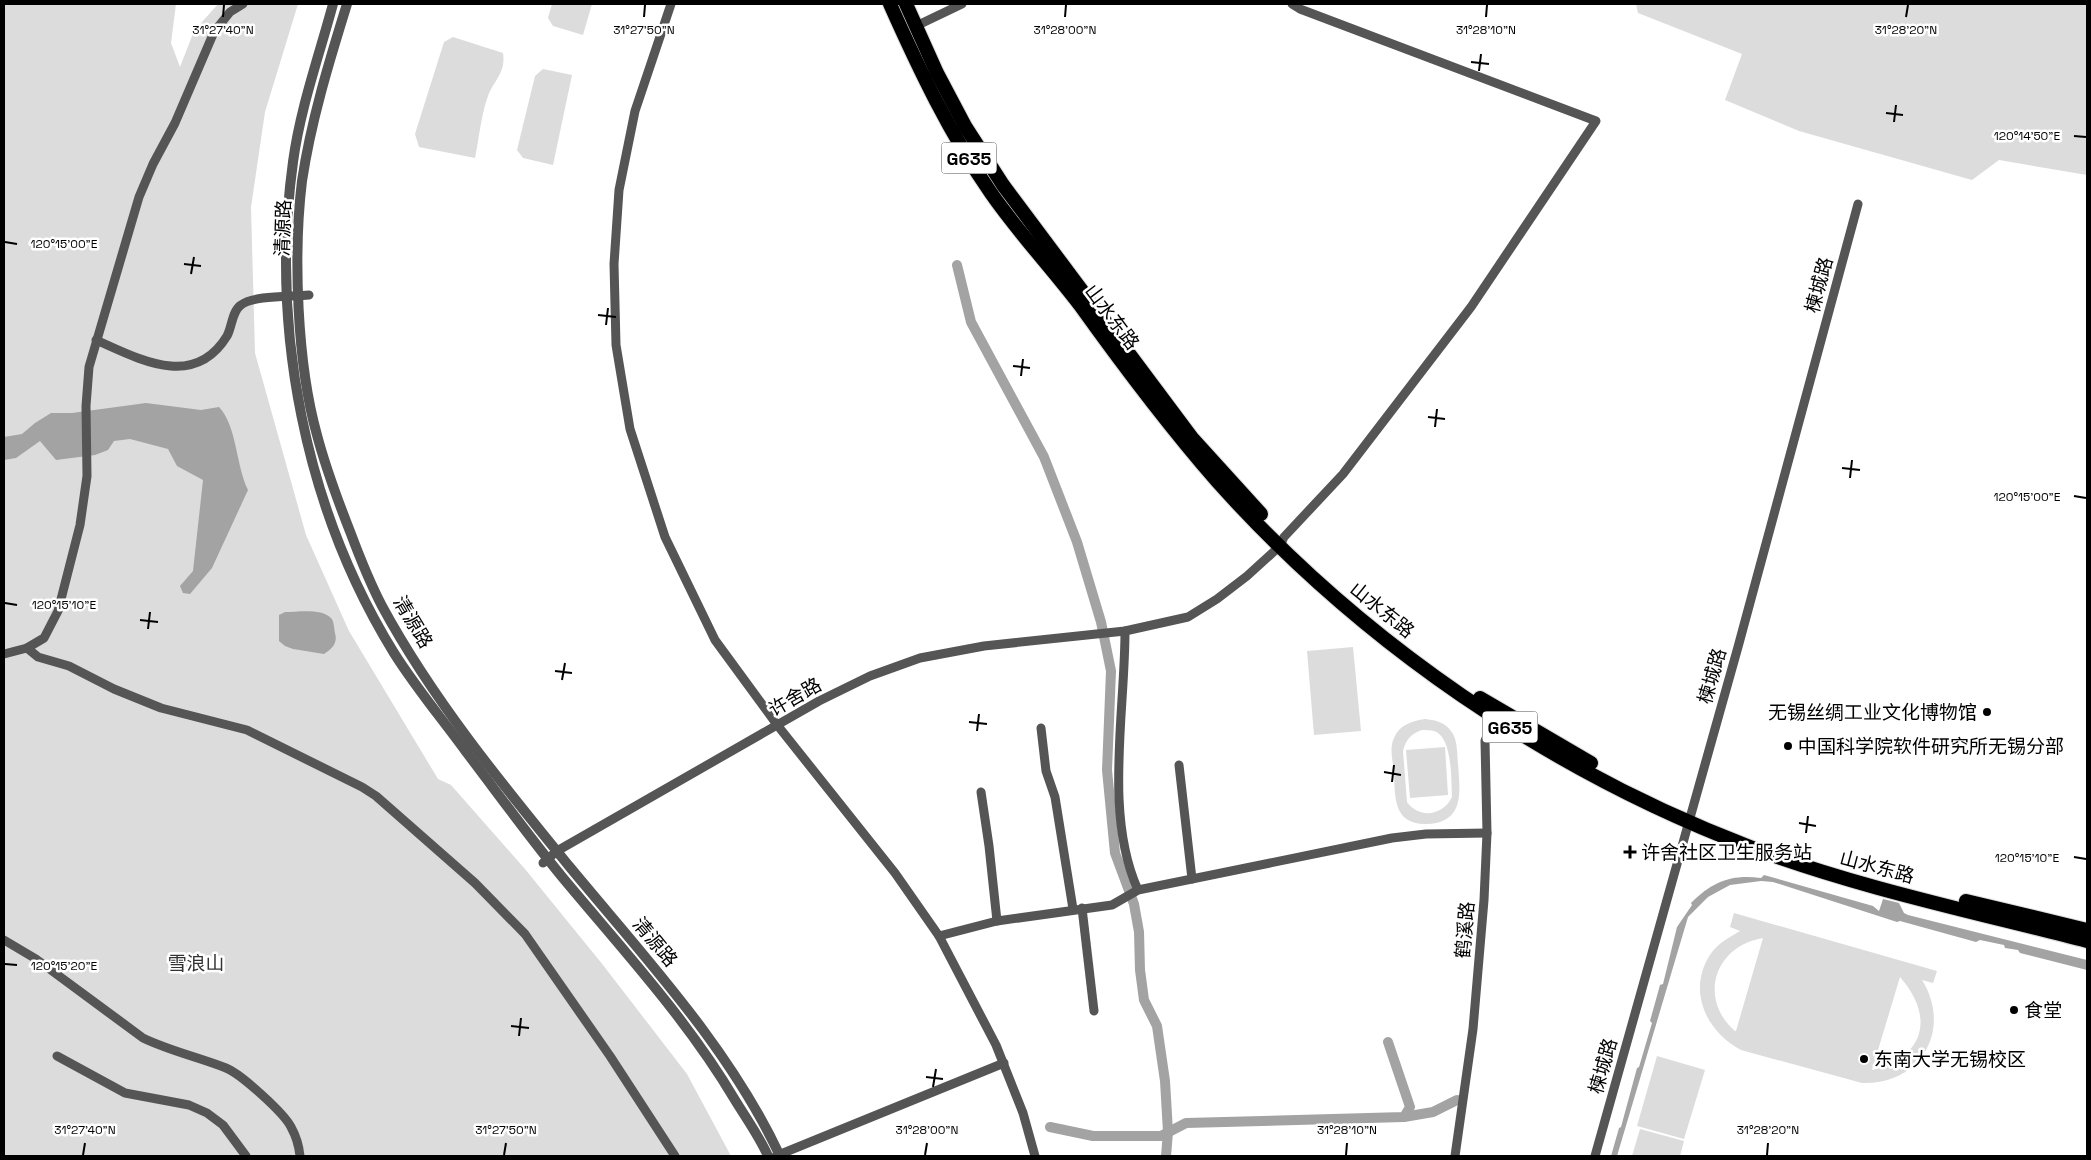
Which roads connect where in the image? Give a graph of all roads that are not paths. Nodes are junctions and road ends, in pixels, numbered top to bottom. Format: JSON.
{"nodes":[{"id":1,"x":243,"y":4,"type":"edge"},
{"id":2,"x":333,"y":4,"type":"edge"},
{"id":3,"x":347,"y":4,"type":"edge"},
{"id":4,"x":671,"y":4,"type":"edge"},
{"id":5,"x":890,"y":4,"type":"edge"},
{"id":6,"x":906,"y":4,"type":"edge"},
{"id":7,"x":962,"y":4,"type":"edge"},
{"id":8,"x":1292,"y":4,"type":"edge"},
{"id":9,"x":916,"y":26,"type":"junction"},
{"id":10,"x":1858,"y":204,"type":"dead end"},
{"id":11,"x":303,"y":296,"type":"junction"},
{"id":12,"x":287,"y":297,"type":"junction"},
{"id":13,"x":96,"y":340,"type":"junction"},
{"id":14,"x":1282,"y":542,"type":"junction"},
{"id":15,"x":1122,"y":631,"type":"junction"},
{"id":16,"x":28,"y":648,"type":"junction"},
{"id":17,"x":4,"y":654,"type":"edge"},
{"id":18,"x":1496,"y":712,"type":"junction"},
{"id":19,"x":778,"y":726,"type":"junction"},
{"id":20,"x":1041,"y":728,"type":"dead end"},
{"id":21,"x":1179,"y":765,"type":"dead end"},
{"id":22,"x":981,"y":792,"type":"dead end"},
{"id":23,"x":1689,"y":817,"type":"junction"},
{"id":24,"x":1488,"y":833,"type":"junction"},
{"id":25,"x":557,"y":851,"type":"junction"},
{"id":26,"x":545,"y":860,"type":"junction"},
{"id":27,"x":1192,"y":879,"type":"junction"},
{"id":28,"x":1138,"y":890,"type":"junction"},
{"id":29,"x":1078,"y":909,"type":"junction"},
{"id":30,"x":997,"y":921,"type":"junction"},
{"id":31,"x":2087,"y":930,"type":"edge"},
{"id":32,"x":939,"y":936,"type":"junction"},
{"id":33,"x":4,"y":940,"type":"edge"},
{"id":34,"x":2087,"y":941,"type":"edge"},
{"id":35,"x":1094,"y":1011,"type":"dead end"},
{"id":36,"x":57,"y":1056,"type":"dead end"},
{"id":37,"x":1004,"y":1063,"type":"junction"},
{"id":38,"x":246,"y":1156,"type":"edge"},
{"id":39,"x":300,"y":1156,"type":"edge"},
{"id":40,"x":675,"y":1156,"type":"edge"},
{"id":41,"x":768,"y":1156,"type":"edge"},
{"id":42,"x":779,"y":1156,"type":"edge"},
{"id":43,"x":1036,"y":1156,"type":"edge"},
{"id":44,"x":1454,"y":1156,"type":"edge"},
{"id":45,"x":1595,"y":1156,"type":"edge"}],
"edges":[{"from":1,"to":13,"type":"street"},
{"from":2,"to":12,"type":"street","name":"清源路"},
{"from":3,"to":11,"type":"street","name":"清源路"},
{"from":4,"to":19,"type":"street"},
{"from":5,"to":14,"type":"highway","name":"山水东路","number":"G635"},
{"from":6,"to":9,"type":"highway","name":"山水东路","number":"G635"},
{"from":7,"to":9,"type":"street"},
{"from":8,"to":14,"type":"street","name":"许舍路"},
{"from":9,"to":14,"type":"highway","name":"山水东路","number":"G635"},
{"from":10,"to":23,"type":"street","name":"楝城路"},
{"from":11,"to":12,"type":"street"},
{"from":11,"to":25,"type":"street","name":"清源路"},
{"from":12,"to":13,"type":"street"},
{"from":12,"to":26,"type":"street","name":"清源路"},
{"from":13,"to":16,"type":"street"},
{"from":14,"to":15,"type":"street","name":"许舍路"},
{"from":14,"to":18,"type":"highway","name":"山水东路","number":"G635"},
{"from":15,"to":19,"type":"street","name":"许舍路"},
{"from":15,"to":28,"type":"street"},
{"from":16,"to":17,"type":"street"},
{"from":16,"to":40,"type":"street"},
{"from":18,"to":23,"type":"highway","name":"山水东路","number":"G635"},
{"from":18,"to":24,"type":"street","name":"鹤溪路"},
{"from":19,"to":25,"type":"street","name":"许舍路"},
{"from":19,"to":32,"type":"street"},
{"from":20,"to":29,"type":"street"},
{"from":21,"to":27,"type":"street"},
{"from":22,"to":30,"type":"street"},
{"from":23,"to":31,"type":"highway","name":"山水东路","number":"G635"},
{"from":23,"to":34,"type":"highway","name":"山水东路","number":"G635"},
{"from":23,"to":45,"type":"street","name":"楝城路"},
{"from":24,"to":27,"type":"street"},
{"from":24,"to":44,"type":"street","name":"鹤溪路"},
{"from":25,"to":26,"type":"street","name":"许舍路"},
{"from":25,"to":42,"type":"street","name":"清源路"},
{"from":26,"to":41,"type":"street","name":"清源路"},
{"from":27,"to":28,"type":"street"},
{"from":28,"to":29,"type":"street"},
{"from":29,"to":30,"type":"street"},
{"from":29,"to":35,"type":"street"},
{"from":30,"to":32,"type":"street"},
{"from":32,"to":37,"type":"street"},
{"from":33,"to":39,"type":"street"},
{"from":36,"to":38,"type":"street"},
{"from":37,"to":42,"type":"street"},
{"from":37,"to":43,"type":"street"}]}
